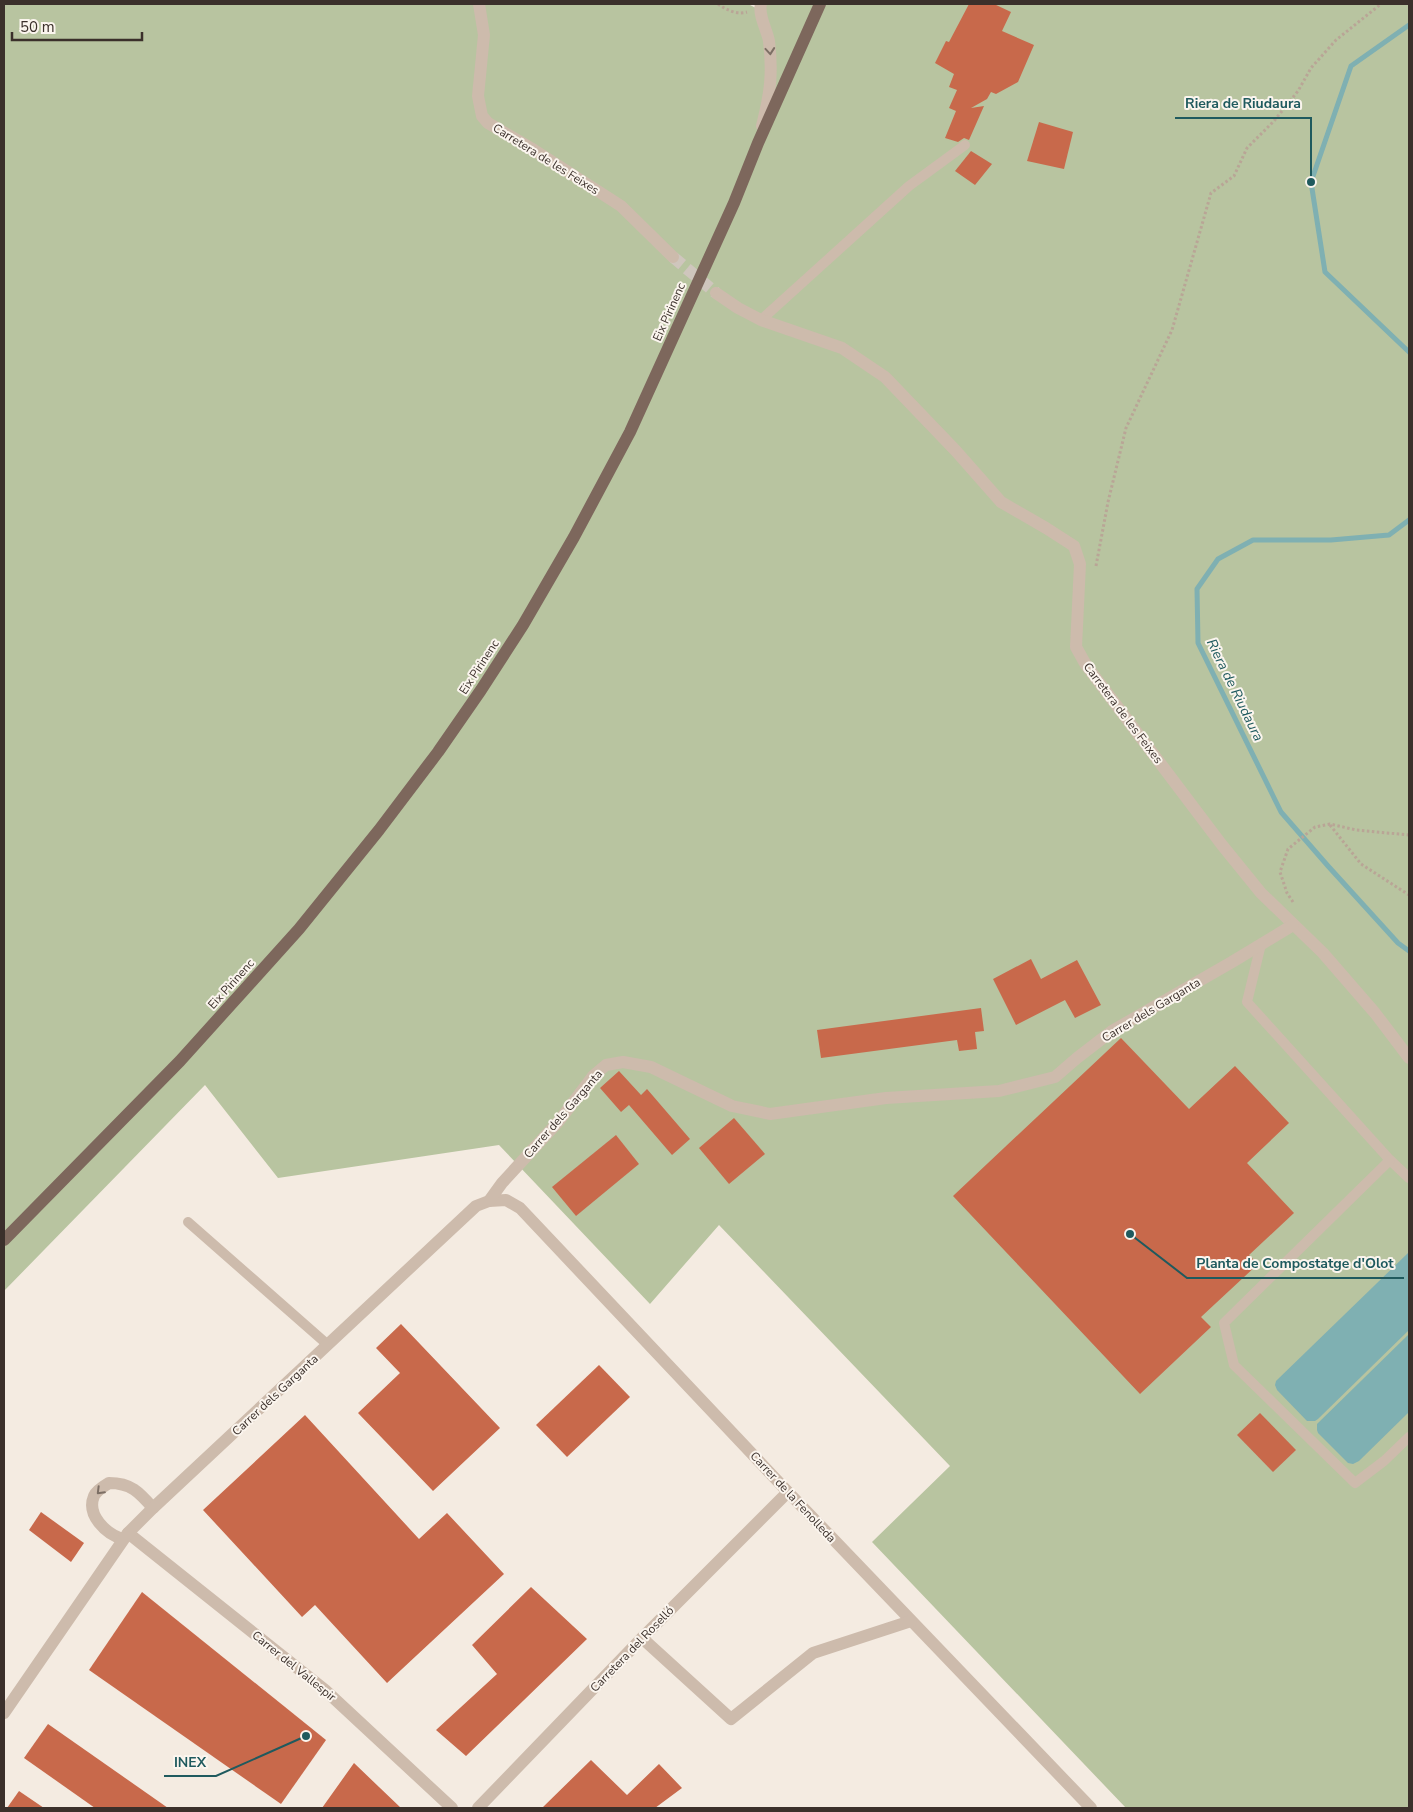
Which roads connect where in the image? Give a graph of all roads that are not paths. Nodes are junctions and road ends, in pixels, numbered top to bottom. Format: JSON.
{"nodes":[{"id":1,"x":479,"y":4,"type":"edge"},
{"id":2,"x":820,"y":4,"type":"edge"},
{"id":3,"x":759,"y":5,"type":"edge"},
{"id":4,"x":758,"y":143,"type":"junction"},
{"id":5,"x":965,"y":145,"type":"dead end"},
{"id":6,"x":673,"y":257,"type":"tunnel mouth"},
{"id":7,"x":716,"y":293,"type":"tunnel mouth"},
{"id":8,"x":761,"y":320,"type":"junction"},
{"id":9,"x":1293,"y":924,"type":"junction"},
{"id":10,"x":1261,"y":944,"type":"junction"},
{"id":11,"x":1409,"y":1058,"type":"edge"},
{"id":12,"x":1390,"y":1160,"type":"junction"},
{"id":13,"x":1409,"y":1178,"type":"edge"},
{"id":14,"x":489,"y":1201,"type":"junction"},
{"id":15,"x":33,"y":1211,"type":"junction"},
{"id":16,"x":188,"y":1222,"type":"dead end"},
{"id":17,"x":4,"y":1233,"type":"edge"},
{"id":18,"x":4,"y":1240,"type":"edge"},
{"id":19,"x":328,"y":1345,"type":"junction"},
{"id":20,"x":1409,"y":1437,"type":"edge"},
{"id":21,"x":788,"y":1492,"type":"junction"},
{"id":22,"x":154,"y":1508,"type":"junction"},
{"id":23,"x":126,"y":1536,"type":"junction"},
{"id":24,"x":911,"y":1621,"type":"junction"},
{"id":25,"x":642,"y":1638,"type":"junction"},
{"id":26,"x":4,"y":1714,"type":"edge"},
{"id":27,"x":452,"y":1808,"type":"edge"},
{"id":28,"x":478,"y":1808,"type":"edge"},
{"id":29,"x":1091,"y":1808,"type":"edge"}],
"edges":[{"from":1,"to":6,"type":"street","name":"Carretera de les Feixes"},
{"from":2,"to":4,"type":"main road","name":"Eix Pirinenc"},
{"from":3,"to":4,"type":"street","one_way":true},
{"from":4,"to":15,"type":"main road","name":"Eix Pirinenc"},
{"from":5,"to":8,"type":"lane"},
{"from":7,"to":8,"type":"street","name":"Carretera de les Feixes"},
{"from":8,"to":9,"type":"street","name":"Carretera de les Feixes"},
{"from":9,"to":10,"type":"street","name":"Carrer dels Garganta"},
{"from":9,"to":11,"type":"street","name":"Carretera de les Feixes"},
{"from":10,"to":12,"type":"lane"},
{"from":10,"to":14,"type":"street","name":"Carrer dels Garganta"},
{"from":12,"to":13,"type":"lane"},
{"from":12,"to":20,"type":"lane"},
{"from":14,"to":19,"type":"street","name":"Carrer dels Garganta"},
{"from":14,"to":21,"type":"street","name":"Carrer de la Fenolleda"},
{"from":15,"to":17,"type":"main road"},
{"from":15,"to":18,"type":"main road","name":"Eix Pirinenc"},
{"from":16,"to":19,"type":"lane"},
{"from":19,"to":22,"type":"street","name":"Carrer dels Garganta"},
{"from":21,"to":24,"type":"street","name":"Carrer de la Fenolleda"},
{"from":21,"to":25,"type":"street","name":"Carretera del Roselló"},
{"from":22,"to":23,"type":"street","name":"Carrer dels Garganta"},
{"from":22,"to":23,"type":"street","one_way":true},
{"from":23,"to":26,"type":"street","name":"Carrer dels Garganta"},
{"from":23,"to":27,"type":"street","name":"Carrer del Vallespir"},
{"from":24,"to":25,"type":"street"},
{"from":24,"to":29,"type":"street","name":"Carrer de la Fenolleda"},
{"from":25,"to":28,"type":"street","name":"Carretera del Roselló"}]}
